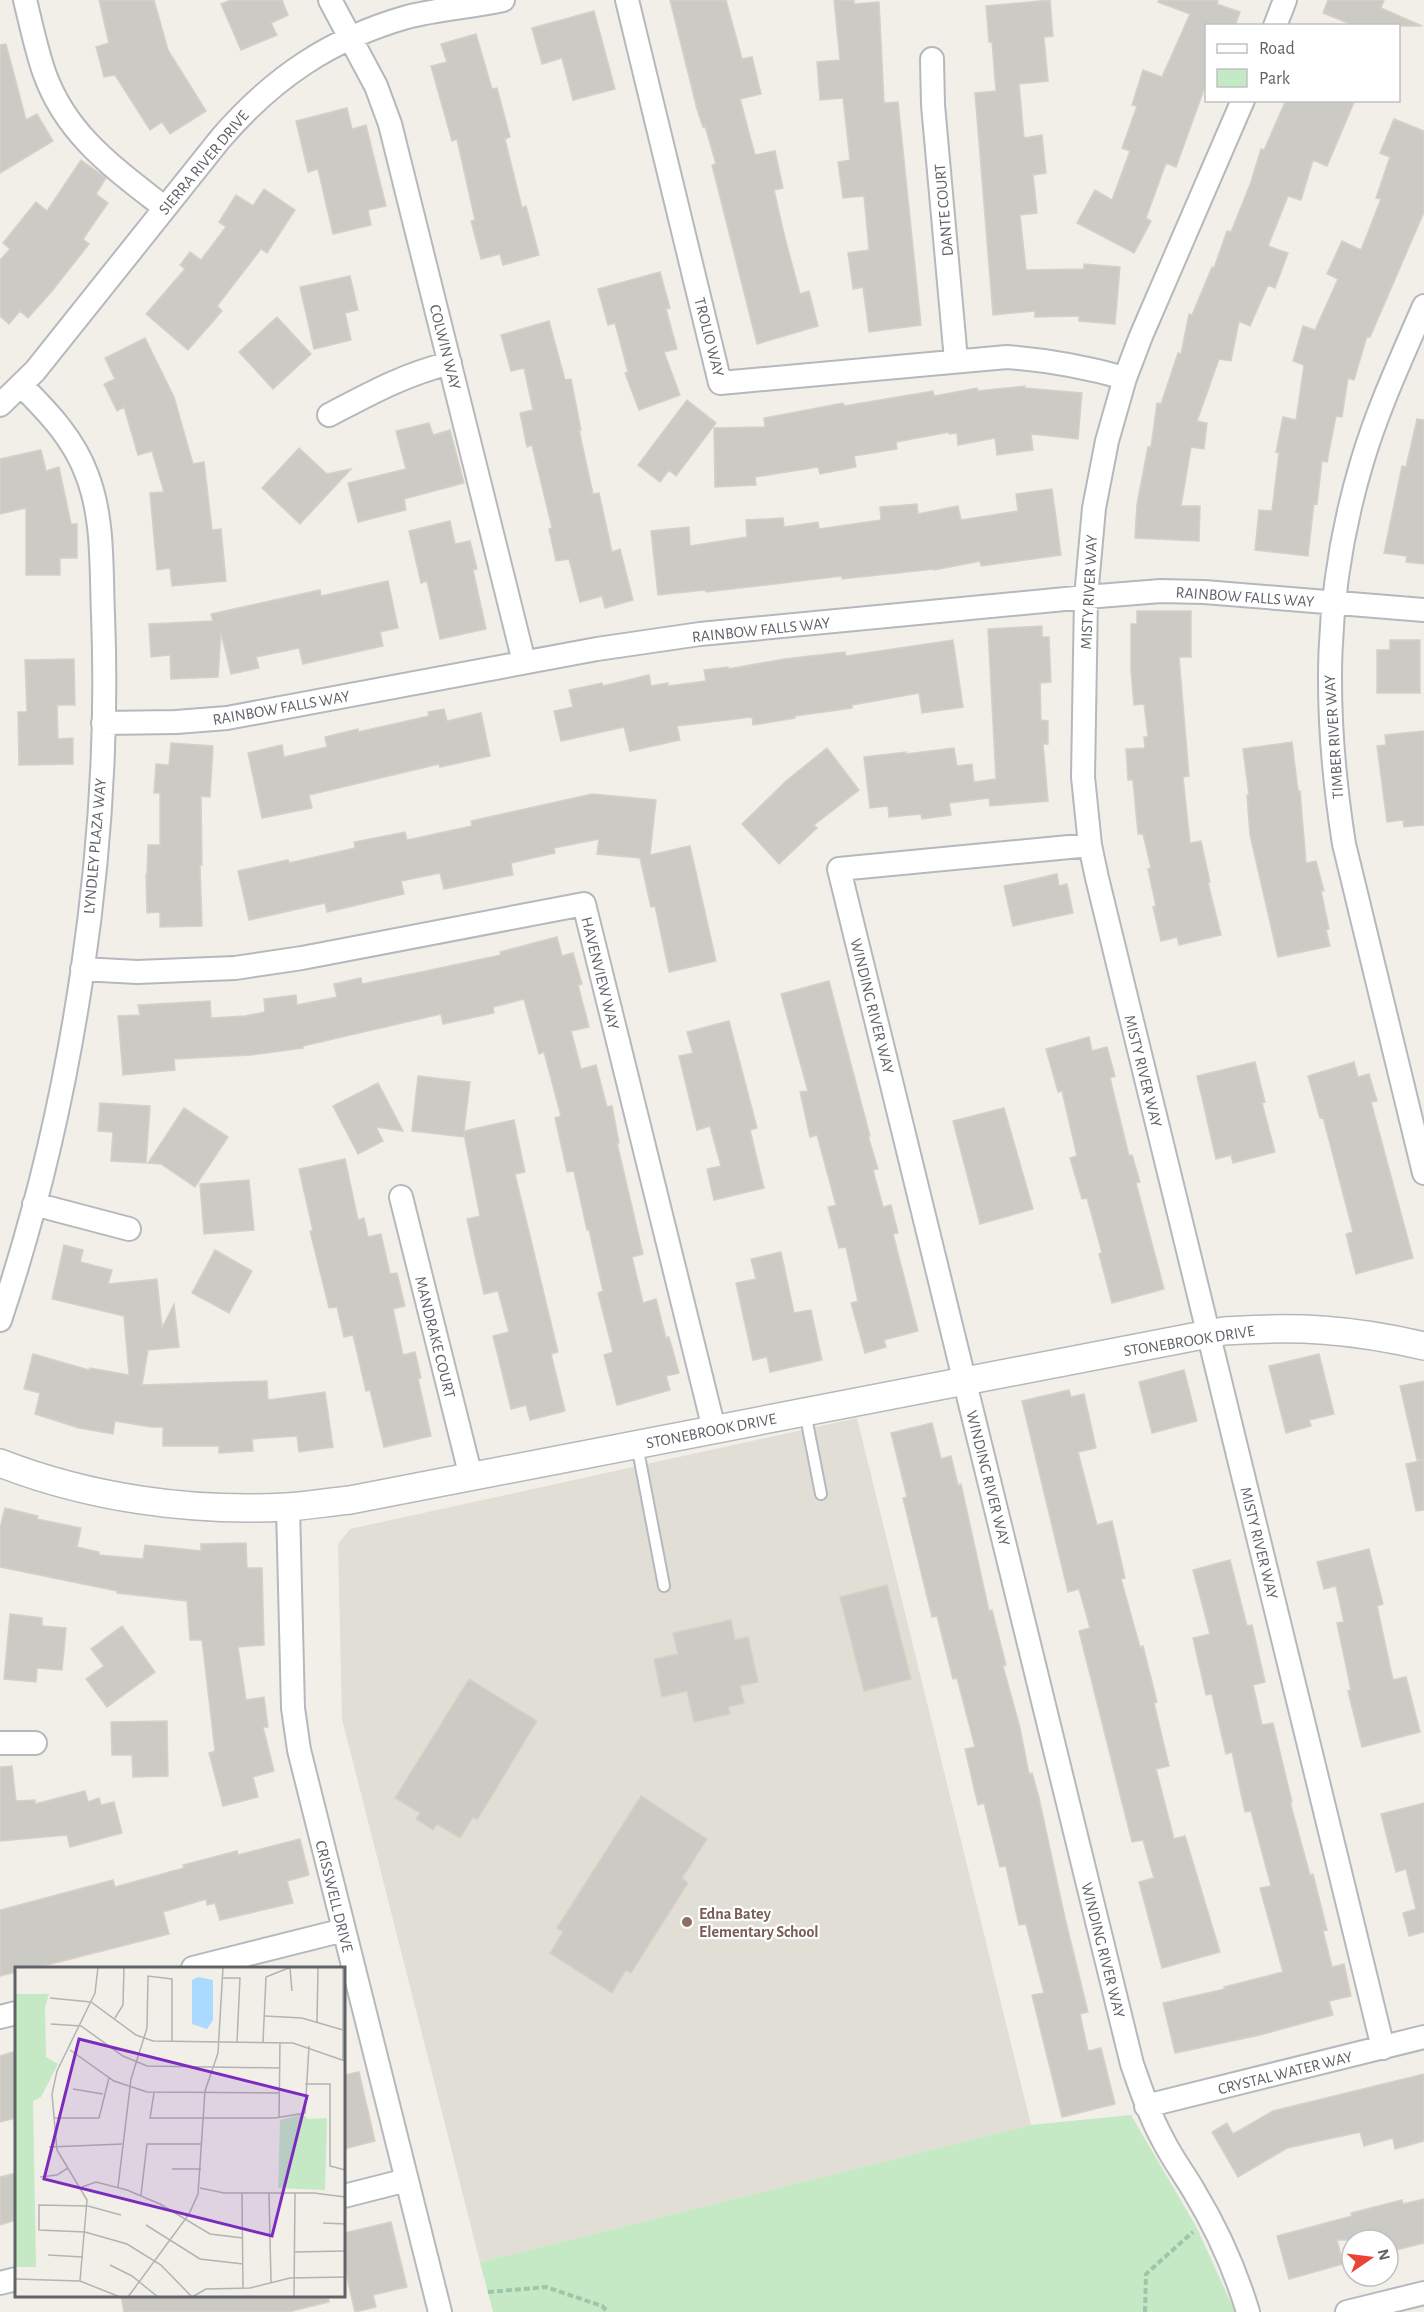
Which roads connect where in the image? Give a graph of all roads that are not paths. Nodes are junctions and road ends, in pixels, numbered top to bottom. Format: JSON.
{"nodes":[{"id":1,"x":25,"y":0,"type":"edge"},
{"id":2,"x":330,"y":0,"type":"edge"},
{"id":3,"x":502,"y":0,"type":"edge"},
{"id":4,"x":627,"y":0,"type":"edge"},
{"id":5,"x":1285,"y":0,"type":"edge"},
{"id":6,"x":1276,"y":24,"type":"edge"},
{"id":7,"x":351,"y":37,"type":"junction"},
{"id":8,"x":932,"y":59,"type":"dead end"},
{"id":9,"x":1242,"y":102,"type":"edge"},
{"id":10,"x":165,"y":208,"type":"junction"},
{"id":11,"x":1424,"y":306,"type":"edge"},
{"id":12,"x":956,"y":360,"type":"junction"},
{"id":13,"x":450,"y":363,"type":"junction"},
{"id":14,"x":1125,"y":378,"type":"junction"},
{"id":15,"x":22,"y":386,"type":"junction"},
{"id":16,"x":0,"y":405,"type":"edge"},
{"id":17,"x":329,"y":415,"type":"dead end"},
{"id":18,"x":1086,"y":597,"type":"junction"},
{"id":19,"x":1333,"y":603,"type":"junction"},
{"id":20,"x":1424,"y":610,"type":"edge"},
{"id":21,"x":524,"y":662,"type":"junction"},
{"id":22,"x":103,"y":723,"type":"junction"},
{"id":23,"x":1090,"y":845,"type":"junction"},
{"id":24,"x":82,"y":969,"type":"junction"},
{"id":25,"x":1424,"y":1173,"type":"edge"},
{"id":26,"x":401,"y":1197,"type":"dead end"},
{"id":27,"x":34,"y":1204,"type":"junction"},
{"id":28,"x":129,"y":1229,"type":"dead end"},
{"id":29,"x":0,"y":1320,"type":"edge"},
{"id":30,"x":1208,"y":1333,"type":"junction"},
{"id":31,"x":1424,"y":1346,"type":"edge"},
{"id":32,"x":965,"y":1380,"type":"junction"},
{"id":33,"x":805,"y":1412,"type":"junction"},
{"id":34,"x":714,"y":1429,"type":"junction"},
{"id":35,"x":638,"y":1444,"type":"junction"},
{"id":36,"x":0,"y":1462,"type":"edge"},
{"id":37,"x":471,"y":1477,"type":"junction"},
{"id":38,"x":821,"y":1494,"type":"dead end"},
{"id":39,"x":288,"y":1507,"type":"junction"},
{"id":40,"x":664,"y":1586,"type":"dead end"},
{"id":41,"x":0,"y":1743,"type":"edge"},
{"id":42,"x":35,"y":1743,"type":"dead end"},
{"id":43,"x":344,"y":1930,"type":"junction"},
{"id":44,"x":197,"y":1967,"type":"edge"},
{"id":45,"x":15,"y":2013,"type":"edge"},
{"id":46,"x":0,"y":2017,"type":"edge"},
{"id":47,"x":1424,"y":2037,"type":"edge"},
{"id":48,"x":1383,"y":2048,"type":"junction"},
{"id":49,"x":1146,"y":2106,"type":"junction"},
{"id":50,"x":407,"y":2180,"type":"junction"},
{"id":51,"x":345,"y":2196,"type":"edge"},
{"id":52,"x":15,"y":2279,"type":"edge"},
{"id":53,"x":0,"y":2283,"type":"edge"},
{"id":54,"x":1424,"y":2294,"type":"edge"},
{"id":55,"x":440,"y":2312,"type":"edge"},
{"id":56,"x":1248,"y":2312,"type":"edge"},
{"id":57,"x":1347,"y":2312,"type":"edge"}],
"edges":[{"from":1,"to":10,"type":"street"},
{"from":2,"to":7,"type":"street","name":"COLWIN WAY"},
{"from":3,"to":7,"type":"street","name":"SIERRA RIVER DRIVE"},
{"from":4,"to":12,"type":"street","name":"TROLIO WAY"},
{"from":5,"to":6,"type":"street"},
{"from":7,"to":10,"type":"street","name":"SIERRA RIVER DRIVE"},
{"from":7,"to":13,"type":"street","name":"COLWIN WAY"},
{"from":8,"to":12,"type":"street","name":"DANTE COURT"},
{"from":9,"to":14,"type":"street","name":"MISTY RIVER WAY"},
{"from":10,"to":15,"type":"street","name":"SIERRA RIVER DRIVE"},
{"from":11,"to":19,"type":"street","name":"TIMBER RIVER WAY"},
{"from":12,"to":14,"type":"street","name":"TROLIO WAY"},
{"from":13,"to":17,"type":"street"},
{"from":13,"to":21,"type":"street","name":"COLWIN WAY"},
{"from":14,"to":18,"type":"street","name":"MISTY RIVER WAY"},
{"from":15,"to":16,"type":"street","name":"SIERRA RIVER DRIVE"},
{"from":15,"to":22,"type":"street","name":"LYNDLEY PLAZA WAY"},
{"from":18,"to":19,"type":"street","name":"RAINBOW FALLS WAY"},
{"from":18,"to":21,"type":"street","name":"RAINBOW FALLS WAY"},
{"from":18,"to":23,"type":"street","name":"MISTY RIVER WAY"},
{"from":19,"to":20,"type":"street","name":"RAINBOW FALLS WAY"},
{"from":19,"to":25,"type":"street","name":"TIMBER RIVER WAY"},
{"from":21,"to":22,"type":"street","name":"RAINBOW FALLS WAY"},
{"from":22,"to":24,"type":"street","name":"LYNDLEY PLAZA WAY"},
{"from":23,"to":30,"type":"street","name":"MISTY RIVER WAY"},
{"from":23,"to":32,"type":"street","name":"WINDING RIVER WAY"},
{"from":24,"to":27,"type":"street","name":"LYNDLEY PLAZA WAY"},
{"from":24,"to":34,"type":"street","name":"HAVENVIEW WAY"},
{"from":26,"to":37,"type":"street","name":"MANDRAKE COURT"},
{"from":27,"to":28,"type":"street"},
{"from":27,"to":29,"type":"street","name":"LYNDLEY PLAZA WAY"},
{"from":30,"to":31,"type":"street","name":"STONEBROOK DRIVE"},
{"from":30,"to":32,"type":"street","name":"STONEBROOK DRIVE"},
{"from":30,"to":48,"type":"street","name":"MISTY RIVER WAY"},
{"from":32,"to":33,"type":"street","name":"STONEBROOK DRIVE"},
{"from":32,"to":49,"type":"street","name":"WINDING RIVER WAY"},
{"from":33,"to":34,"type":"street","name":"STONEBROOK DRIVE"},
{"from":33,"to":38,"type":"lane"},
{"from":34,"to":35,"type":"street","name":"STONEBROOK DRIVE"},
{"from":35,"to":37,"type":"street","name":"STONEBROOK DRIVE"},
{"from":35,"to":40,"type":"lane"},
{"from":36,"to":39,"type":"street","name":"STONEBROOK DRIVE"},
{"from":37,"to":39,"type":"street","name":"STONEBROOK DRIVE"},
{"from":39,"to":43,"type":"street","name":"CRISSWELL DRIVE"},
{"from":41,"to":42,"type":"street"},
{"from":43,"to":44,"type":"street"},
{"from":43,"to":50,"type":"street","name":"CRISSWELL DRIVE"},
{"from":45,"to":46,"type":"street"},
{"from":47,"to":48,"type":"street","name":"CRYSTAL WATER WAY"},
{"from":48,"to":49,"type":"street","name":"CRYSTAL WATER WAY"},
{"from":49,"to":56,"type":"street","name":"WINDING RIVER WAY"},
{"from":50,"to":51,"type":"street"},
{"from":50,"to":55,"type":"street","name":"CRISSWELL DRIVE"},
{"from":52,"to":53,"type":"street"},
{"from":54,"to":57,"type":"street"}]}
